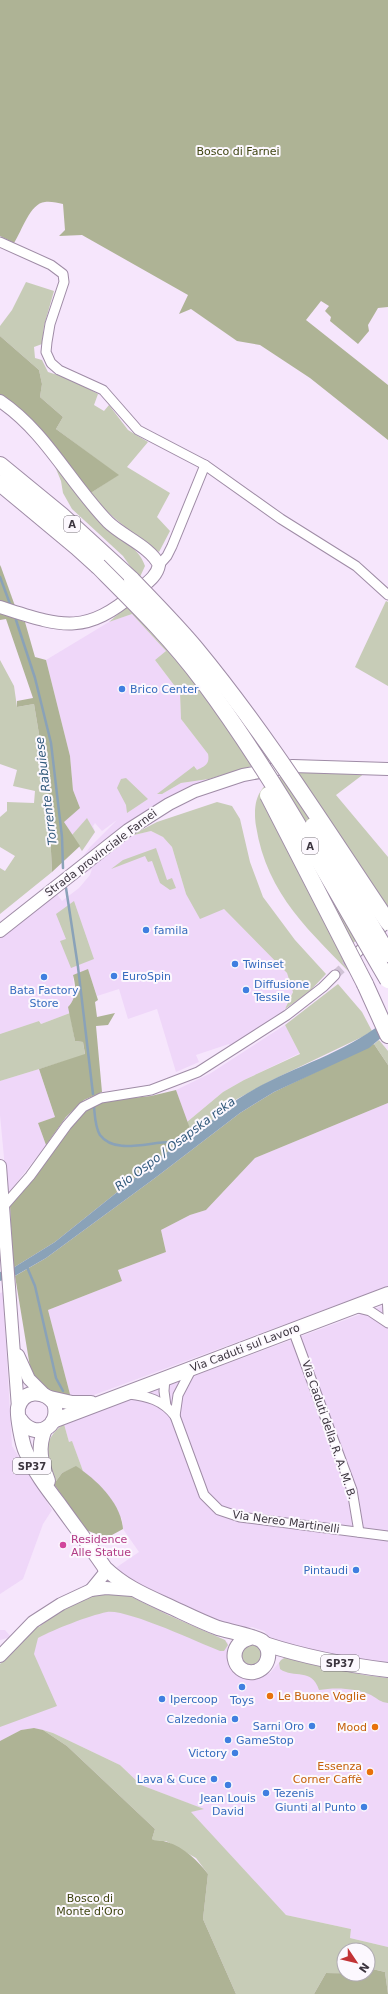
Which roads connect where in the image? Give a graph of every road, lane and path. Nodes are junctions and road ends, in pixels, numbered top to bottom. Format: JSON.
{"nodes":[{"id":1,"x":0,"y":242,"type":"edge"},
{"id":2,"x":0,"y":401,"type":"edge"},
{"id":3,"x":0,"y":465,"type":"edge"},
{"id":4,"x":205,"y":465,"type":"junction"},
{"id":5,"x":0,"y":483,"type":"edge"},
{"id":6,"x":159,"y":565,"type":"junction"},
{"id":7,"x":388,"y":595,"type":"edge"},
{"id":8,"x":0,"y":607,"type":"edge"},
{"id":9,"x":232,"y":696,"type":"junction"},
{"id":10,"x":227,"y":716,"type":"junction"},
{"id":11,"x":388,"y":769,"type":"edge"},
{"id":12,"x":388,"y":922,"type":"edge"},
{"id":13,"x":3,"y":927,"type":"edge"},
{"id":14,"x":388,"y":954,"type":"edge"},
{"id":15,"x":347,"y":964,"type":"tunnel mouth"},
{"id":16,"x":335,"y":975,"type":"tunnel mouth"},
{"id":17,"x":388,"y":980,"type":"edge"},
{"id":18,"x":385,"y":1029,"type":"edge"},
{"id":19,"x":0,"y":1166,"type":"edge"},
{"id":20,"x":3,"y":1207,"type":"junction"},
{"id":21,"x":388,"y":1295,"type":"edge"},
{"id":22,"x":354,"y":1307,"type":"junction"},
{"id":23,"x":388,"y":1314,"type":"edge"},
{"id":24,"x":388,"y":1323,"type":"edge"},
{"id":25,"x":292,"y":1330,"type":"junction"},
{"id":26,"x":14,"y":1346,"type":"junction"},
{"id":27,"x":193,"y":1367,"type":"junction"},
{"id":28,"x":164,"y":1378,"type":"junction"},
{"id":29,"x":124,"y":1393,"type":"junction"},
{"id":30,"x":47,"y":1396,"type":"junction"},
{"id":31,"x":176,"y":1401,"type":"junction"},
{"id":32,"x":101,"y":1402,"type":"junction"},
{"id":33,"x":166,"y":1406,"type":"junction"},
{"id":34,"x":19,"y":1414,"type":"junction"},
{"id":35,"x":174,"y":1416,"type":"junction"},
{"id":36,"x":49,"y":1425,"type":"junction"},
{"id":37,"x":61,"y":1506,"type":"junction"},
{"id":38,"x":359,"y":1532,"type":"junction"},
{"id":39,"x":388,"y":1536,"type":"edge"},
{"id":40,"x":106,"y":1568,"type":"junction"},
{"id":41,"x":90,"y":1590,"type":"junction"},
{"id":42,"x":132,"y":1590,"type":"junction"},
{"id":43,"x":220,"y":1628,"type":"junction"},
{"id":44,"x":250,"y":1638,"type":"junction"},
{"id":45,"x":265,"y":1644,"type":"junction"},
{"id":46,"x":236,"y":1647,"type":"junction"},
{"id":47,"x":293,"y":1653,"type":"junction"},
{"id":48,"x":0,"y":1656,"type":"edge"},
{"id":49,"x":268,"y":1660,"type":"junction"},
{"id":50,"x":388,"y":1670,"type":"edge"}],
"edges":[{"from":1,"to":4,"type":"street"},
{"from":2,"to":6,"type":"main road"},
{"from":3,"to":9,"type":"highway","number":"A","bridge":true},
{"from":4,"to":6,"type":"street"},
{"from":4,"to":7,"type":"street"},
{"from":5,"to":10,"type":"highway","number":"A","bridge":true},
{"from":6,"to":8,"type":"main road"},
{"from":9,"to":12,"type":"highway","bridge":true},
{"from":9,"to":14,"type":"highway","number":"A","bridge":true},
{"from":10,"to":17,"type":"highway","number":"A","bridge":true},
{"from":10,"to":18,"type":"highway","bridge":true},
{"from":11,"to":13,"type":"main road","name":"Strada provinciale Farnei"},
{"from":12,"to":15,"type":"street"},
{"from":16,"to":20,"type":"street"},
{"from":19,"to":20,"type":"main road","number":"SP37"},
{"from":20,"to":26,"type":"main road","number":"SP37"},
{"from":21,"to":22,"type":"main road","name":"Via Caduti sul Lavoro"},
{"from":21,"to":23,"type":"street"},
{"from":22,"to":24,"type":"street"},
{"from":22,"to":25,"type":"main road","name":"Via Caduti sul Lavoro"},
{"from":25,"to":27,"type":"main road","name":"Via Caduti sul Lavoro"},
{"from":25,"to":38,"type":"street","name":"Via Caduti della R. A. M. B."},
{"from":26,"to":30,"type":"main road","number":"SP37"},
{"from":26,"to":34,"type":"main road","number":"SP37"},
{"from":27,"to":28,"type":"main road","name":"Via Caduti sul Lavoro"},
{"from":27,"to":31,"type":"street","name":"Via Nereo Martinelli"},
{"from":28,"to":29,"type":"main road","name":"Via Caduti sul Lavoro"},
{"from":28,"to":31,"type":"street"},
{"from":28,"to":33,"type":"street"},
{"from":29,"to":32,"type":"main road","name":"Via Caduti sul Lavoro"},
{"from":29,"to":33,"type":"street","name":"Via Nereo Martinelli"},
{"from":30,"to":32,"type":"main road","name":"Via Caduti sul Lavoro"},
{"from":30,"to":34,"type":"main road"},
{"from":30,"to":36,"type":"main road","number":"SP37"},
{"from":31,"to":35,"type":"street","name":"Via Nereo Martinelli"},
{"from":32,"to":36,"type":"main road","name":"Via Caduti sul Lavoro"},
{"from":33,"to":35,"type":"street","name":"Via Nereo Martinelli"},
{"from":34,"to":36,"type":"main road"},
{"from":34,"to":37,"type":"main road","number":"SP37"},
{"from":35,"to":38,"type":"street","name":"Via Nereo Martinelli"},
{"from":36,"to":37,"type":"main road","number":"SP37"},
{"from":37,"to":40,"type":"main road","number":"SP37"},
{"from":38,"to":39,"type":"street","name":"Via Nereo Martinelli"},
{"from":40,"to":41,"type":"main road"},
{"from":40,"to":42,"type":"main road","number":"SP37"},
{"from":41,"to":42,"type":"main road"},
{"from":41,"to":48,"type":"main road"},
{"from":42,"to":43,"type":"main road","number":"SP37"},
{"from":43,"to":44,"type":"main road","number":"SP37"},
{"from":43,"to":46,"type":"main road","number":"SP37"},
{"from":44,"to":45,"type":"main road","number":"SP37"},
{"from":44,"to":46,"type":"main road"},
{"from":45,"to":47,"type":"main road","number":"SP37"},
{"from":45,"to":49,"type":"main road"},
{"from":46,"to":49,"type":"main road","number":"SP37"},
{"from":47,"to":49,"type":"main road","number":"SP37"},
{"from":47,"to":50,"type":"main road","number":"SP37"}]}
